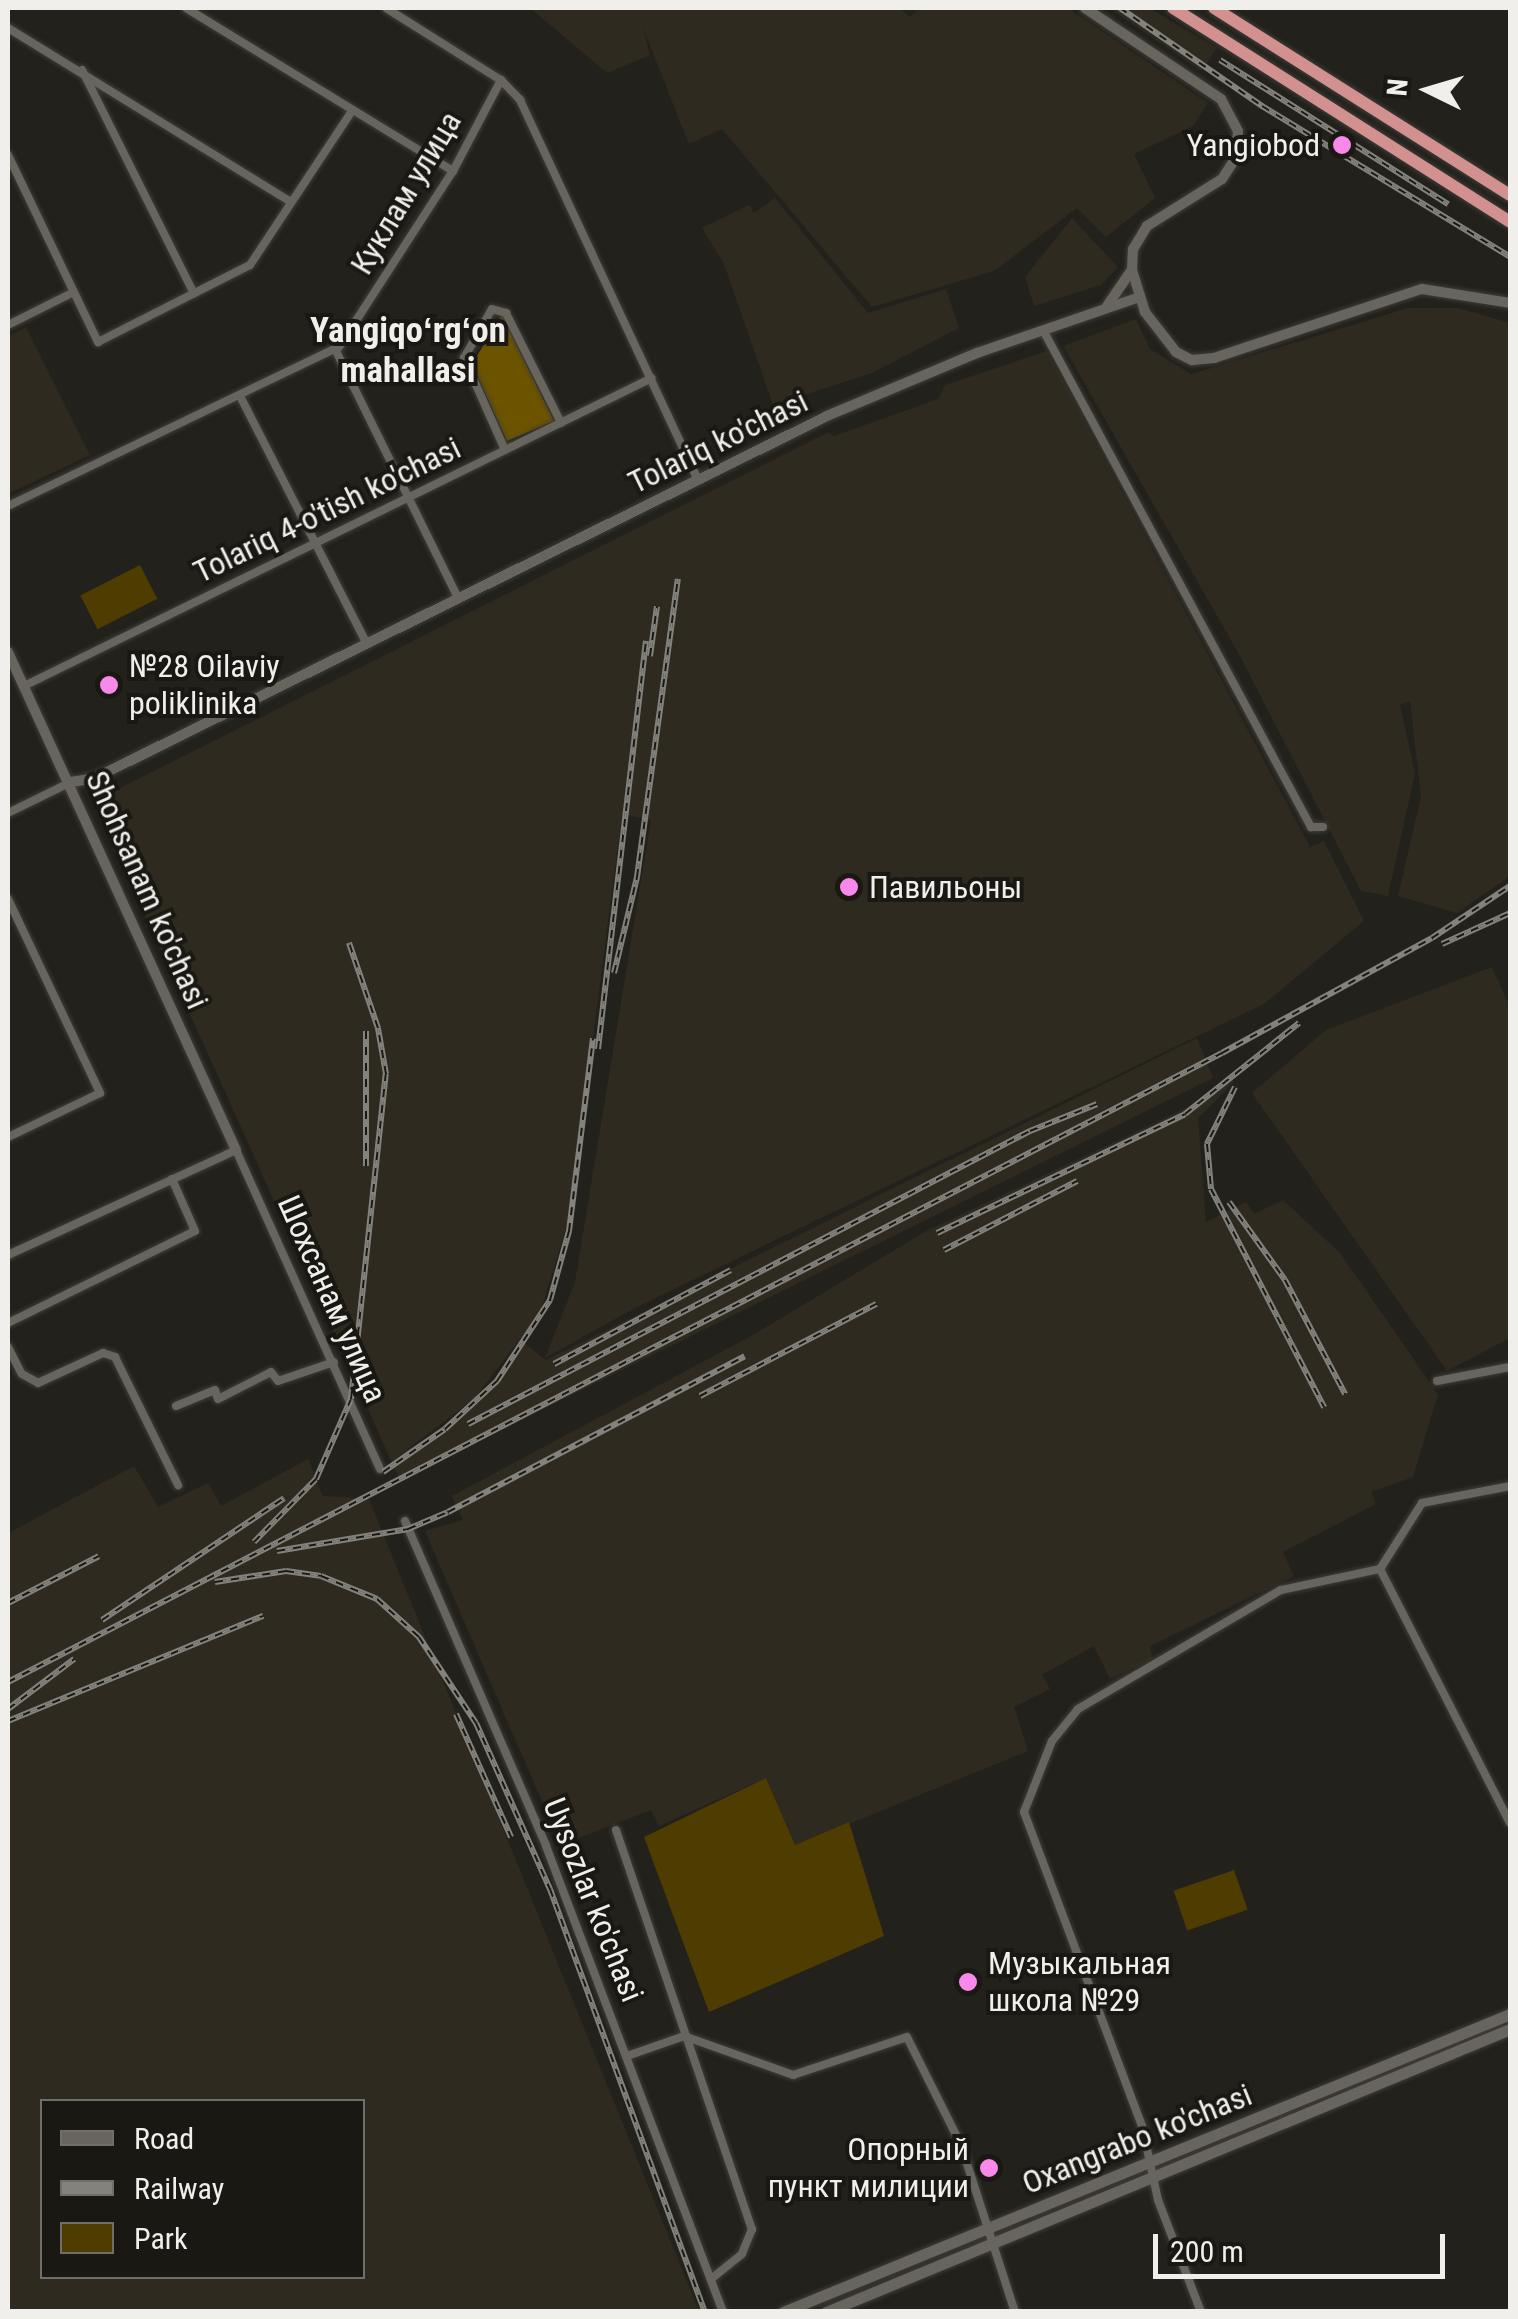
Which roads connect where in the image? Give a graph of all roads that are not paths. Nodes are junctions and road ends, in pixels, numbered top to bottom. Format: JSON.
{"nodes":[{"id":1,"x":186,"y":8,"type":"edge"},
{"id":2,"x":386,"y":8,"type":"edge"},
{"id":3,"x":1085,"y":8,"type":"edge"},
{"id":4,"x":1173,"y":8,"type":"edge"},
{"id":5,"x":1214,"y":8,"type":"edge"},
{"id":6,"x":8,"y":28,"type":"edge"},
{"id":7,"x":82,"y":70,"type":"junction"},
{"id":8,"x":502,"y":80,"type":"junction"},
{"id":9,"x":352,"y":111,"type":"junction"},
{"id":10,"x":8,"y":155,"type":"edge"},
{"id":11,"x":453,"y":171,"type":"junction"},
{"id":12,"x":1510,"y":195,"type":"edge"},
{"id":13,"x":291,"y":202,"type":"junction"},
{"id":14,"x":1510,"y":222,"type":"edge"},
{"id":15,"x":1132,"y":270,"type":"junction"},
{"id":16,"x":72,"y":293,"type":"junction"},
{"id":17,"x":194,"y":294,"type":"junction"},
{"id":18,"x":1140,"y":297,"type":"junction"},
{"id":19,"x":1510,"y":303,"type":"edge"},
{"id":20,"x":1101,"y":311,"type":"junction"},
{"id":21,"x":8,"y":324,"type":"edge"},
{"id":22,"x":1043,"y":330,"type":"junction"},
{"id":23,"x":335,"y":349,"type":"junction"},
{"id":24,"x":652,"y":378,"type":"junction"},
{"id":25,"x":240,"y":396,"type":"junction"},
{"id":26,"x":561,"y":423,"type":"junction"},
{"id":27,"x":505,"y":450,"type":"junction"},
{"id":28,"x":698,"y":480,"type":"junction"},
{"id":29,"x":410,"y":499,"type":"junction"},
{"id":30,"x":8,"y":506,"type":"edge"},
{"id":31,"x":314,"y":547,"type":"junction"},
{"id":32,"x":457,"y":596,"type":"junction"},
{"id":33,"x":365,"y":640,"type":"junction"},
{"id":34,"x":8,"y":652,"type":"edge"},
{"id":35,"x":24,"y":686,"type":"junction"},
{"id":36,"x":71,"y":782,"type":"junction"},
{"id":37,"x":8,"y":813,"type":"edge"},
{"id":38,"x":1323,"y":827,"type":"dead end"},
{"id":39,"x":8,"y":899,"type":"edge"},
{"id":40,"x":8,"y":1134,"type":"edge"},
{"id":41,"x":236,"y":1150,"type":"junction"},
{"id":42,"x":172,"y":1179,"type":"junction"},
{"id":43,"x":8,"y":1256,"type":"edge"},
{"id":44,"x":8,"y":1323,"type":"edge"},
{"id":45,"x":8,"y":1347,"type":"edge"},
{"id":46,"x":334,"y":1362,"type":"junction"},
{"id":47,"x":1510,"y":1367,"type":"edge"},
{"id":48,"x":1437,"y":1381,"type":"dead end"},
{"id":49,"x":176,"y":1406,"type":"dead end"},
{"id":50,"x":380,"y":1469,"type":"dead end"},
{"id":51,"x":178,"y":1485,"type":"dead end"},
{"id":52,"x":1510,"y":1486,"type":"edge"},
{"id":53,"x":405,"y":1521,"type":"dead end"},
{"id":54,"x":1380,"y":1569,"type":"junction"},
{"id":55,"x":1510,"y":1823,"type":"edge"},
{"id":56,"x":616,"y":1830,"type":"dead end"},
{"id":57,"x":1510,"y":2014,"type":"edge"},
{"id":58,"x":1510,"y":2029,"type":"edge"},
{"id":59,"x":684,"y":2036,"type":"junction"},
{"id":60,"x":1473,"y":2038,"type":"junction"},
{"id":61,"x":627,"y":2056,"type":"junction"},
{"id":62,"x":1154,"y":2162,"type":"junction"},
{"id":63,"x":1155,"y":2176,"type":"junction"},
{"id":64,"x":993,"y":2234,"type":"junction"},
{"id":65,"x":711,"y":2279,"type":"junction"},
{"id":66,"x":724,"y":2309,"type":"edge"},
{"id":67,"x":782,"y":2312,"type":"edge"},
{"id":68,"x":826,"y":2312,"type":"edge"},
{"id":69,"x":1015,"y":2312,"type":"edge"},
{"id":70,"x":1201,"y":2312,"type":"edge"}],
"edges":[{"from":1,"to":9,"type":"street"},
{"from":2,"to":8,"type":"street"},
{"from":3,"to":15,"type":"street"},
{"from":4,"to":14,"type":"highway"},
{"from":5,"to":12,"type":"highway"},
{"from":6,"to":7,"type":"street"},
{"from":7,"to":13,"type":"street"},
{"from":7,"to":17,"type":"street"},
{"from":8,"to":11,"type":"street","name":"Куклам улица"},
{"from":8,"to":24,"type":"street"},
{"from":9,"to":11,"type":"street"},
{"from":9,"to":13,"type":"street"},
{"from":10,"to":16,"type":"street"},
{"from":11,"to":23,"type":"street","name":"Куклам улица"},
{"from":13,"to":17,"type":"street"},
{"from":15,"to":18,"type":"street"},
{"from":15,"to":20,"type":"street"},
{"from":16,"to":17,"type":"street"},
{"from":16,"to":21,"type":"street"},
{"from":18,"to":19,"type":"street"},
{"from":18,"to":20,"type":"street","name":"Tolariq ko'chasi"},
{"from":20,"to":22,"type":"street","name":"Tolariq ko'chasi"},
{"from":22,"to":28,"type":"street","name":"Tolariq ko'chasi"},
{"from":22,"to":38,"type":"street"},
{"from":23,"to":25,"type":"street"},
{"from":23,"to":29,"type":"street"},
{"from":24,"to":26,"type":"street","name":"Tolariq 4-o'tish ko'chasi"},
{"from":24,"to":28,"type":"street"},
{"from":25,"to":30,"type":"street"},
{"from":25,"to":31,"type":"street"},
{"from":26,"to":27,"type":"street","name":"Tolariq 4-o'tish ko'chasi"},
{"from":26,"to":27,"type":"street"},
{"from":27,"to":29,"type":"street","name":"Tolariq 4-o'tish ko'chasi"},
{"from":28,"to":32,"type":"street","name":"Tolariq ko'chasi"},
{"from":29,"to":31,"type":"street","name":"Tolariq 4-o'tish ko'chasi"},
{"from":29,"to":32,"type":"street"},
{"from":31,"to":33,"type":"street"},
{"from":31,"to":35,"type":"street","name":"Tolariq 4-o'tish ko'chasi"},
{"from":32,"to":33,"type":"street","name":"Tolariq ko'chasi"},
{"from":33,"to":36,"type":"street","name":"Tolariq ko'chasi"},
{"from":34,"to":35,"type":"street","name":"Shohsanam ko'chasi"},
{"from":35,"to":36,"type":"street","name":"Shohsanam ko'chasi"},
{"from":36,"to":37,"type":"street","name":"Tolariq ko'chasi"},
{"from":36,"to":41,"type":"street","name":"Shohsanam ko'chasi"},
{"from":39,"to":40,"type":"street"},
{"from":41,"to":42,"type":"street"},
{"from":41,"to":46,"type":"street","name":"Шохсанам улица"},
{"from":42,"to":43,"type":"street"},
{"from":42,"to":44,"type":"street"},
{"from":45,"to":51,"type":"street"},
{"from":46,"to":49,"type":"street"},
{"from":46,"to":50,"type":"street","name":"Шохсанам улица"},
{"from":47,"to":48,"type":"street"},
{"from":52,"to":54,"type":"street"},
{"from":53,"to":61,"type":"street","name":"Uysozlar ko'chasi"},
{"from":54,"to":55,"type":"street"},
{"from":54,"to":62,"type":"street"},
{"from":56,"to":59,"type":"street"},
{"from":57,"to":60,"type":"main road","name":"Oxangrabo ko'chasi"},
{"from":58,"to":60,"type":"main road","name":"Oxangrabo ko'chasi"},
{"from":59,"to":61,"type":"street"},
{"from":59,"to":64,"type":"street"},
{"from":59,"to":65,"type":"street"},
{"from":60,"to":62,"type":"main road","name":"Oxangrabo ko'chasi"},
{"from":60,"to":63,"type":"main road","name":"Oxangrabo ko'chasi"},
{"from":61,"to":65,"type":"street","name":"Uysozlar ko'chasi"},
{"from":62,"to":63,"type":"street"},
{"from":62,"to":64,"type":"main road","name":"Oxangrabo ko'chasi"},
{"from":63,"to":64,"type":"main road","name":"Oxangrabo ko'chasi"},
{"from":63,"to":70,"type":"street"},
{"from":64,"to":67,"type":"main road","name":"Oxangrabo ko'chasi"},
{"from":64,"to":68,"type":"main road","name":"Oxangrabo ko'chasi"},
{"from":64,"to":69,"type":"street"},
{"from":65,"to":66,"type":"street","name":"Uysozlar ko'chasi"}]}
